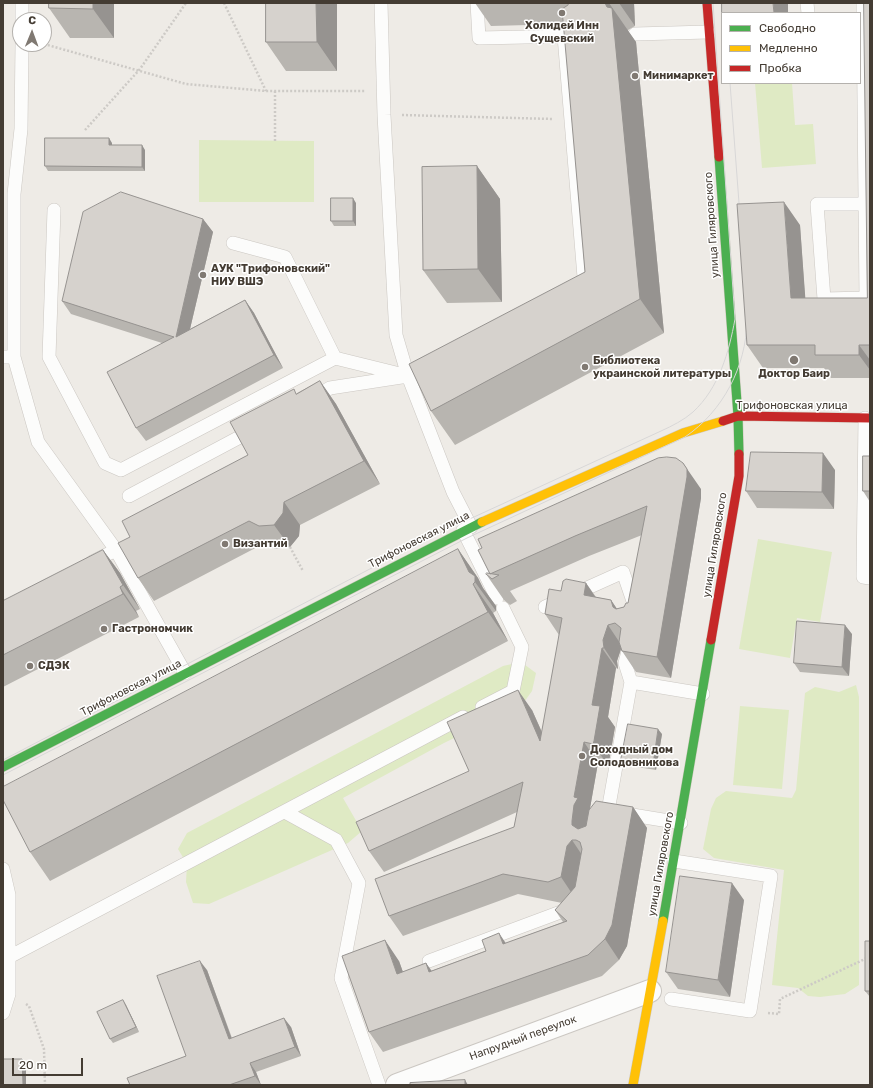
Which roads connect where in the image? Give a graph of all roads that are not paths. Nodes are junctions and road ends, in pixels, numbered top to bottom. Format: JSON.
{"nodes":[{"id":1,"x":381,"y":3,"type":"edge"},
{"id":2,"x":477,"y":3,"type":"edge"},
{"id":3,"x":707,"y":3,"type":"edge"},
{"id":4,"x":863,"y":3,"type":"edge"},
{"id":5,"x":708,"y":32,"type":"junction"},
{"id":6,"x":635,"y":34,"type":"dead end"},
{"id":7,"x":564,"y":36,"type":"junction"},
{"id":8,"x":585,"y":36,"type":"edge"},
{"id":9,"x":22,"y":52,"type":"edge"},
{"id":10,"x":862,"y":59,"type":"edge"},
{"id":11,"x":716,"y":65,"type":"edge"},
{"id":12,"x":867,"y":73,"type":"edge"},
{"id":13,"x":9,"y":194,"type":"edge"},
{"id":14,"x":865,"y":204,"type":"junction"},
{"id":15,"x":54,"y":210,"type":"dead end"},
{"id":16,"x":233,"y":243,"type":"dead end"},
{"id":17,"x":579,"y":300,"type":"edge"},
{"id":18,"x":9,"y":357,"type":"edge"},
{"id":19,"x":335,"y":358,"type":"junction"},
{"id":20,"x":427,"y":379,"type":"edge"},
{"id":21,"x":410,"y":381,"type":"junction"},
{"id":22,"x":302,"y":403,"type":"edge"},
{"id":23,"x":738,"y":416,"type":"junction"},
{"id":24,"x":867,"y":418,"type":"edge"},
{"id":25,"x":261,"y":426,"type":"edge"},
{"id":26,"x":129,"y":496,"type":"dead end"},
{"id":27,"x":467,"y":529,"type":"junction"},
{"id":28,"x":116,"y":550,"type":"junction"},
{"id":29,"x":80,"y":568,"type":"edge"},
{"id":30,"x":870,"y":578,"type":"edge"},
{"id":31,"x":545,"y":607,"type":"edge"},
{"id":32,"x":633,"y":622,"type":"edge"},
{"id":33,"x":628,"y":650,"type":"edge"},
{"id":34,"x":185,"y":673,"type":"junction"},
{"id":35,"x":631,"y":682,"type":"junction"},
{"id":36,"x":703,"y":694,"type":"junction"},
{"id":37,"x":3,"y":767,"type":"edge"},
{"id":38,"x":608,"y":811,"type":"junction"},
{"id":39,"x":285,"y":812,"type":"junction"},
{"id":40,"x":600,"y":822,"type":"edge"},
{"id":41,"x":681,"y":823,"type":"junction"},
{"id":42,"x":674,"y":861,"type":"junction"},
{"id":43,"x":3,"y":869,"type":"edge"},
{"id":44,"x":584,"y":897,"type":"edge"},
{"id":45,"x":9,"y":957,"type":"junction"},
{"id":46,"x":429,"y":961,"type":"dead end"},
{"id":47,"x":650,"y":991,"type":"junction"},
{"id":48,"x":670,"y":1000,"type":"dead end"},
{"id":49,"x":3,"y":1013,"type":"edge"},
{"id":50,"x":379,"y":1085,"type":"edge"},
{"id":51,"x":397,"y":1085,"type":"edge"},
{"id":52,"x":633,"y":1085,"type":"edge"}],
"edges":[{"from":1,"to":21,"type":"lane"},
{"from":2,"to":7,"type":"lane"},
{"from":3,"to":5,"type":"street","name":"улица Гиляровского"},
{"from":4,"to":10,"type":"lane"},
{"from":5,"to":6,"type":"lane"},
{"from":5,"to":11,"type":"street","name":"улица Гиляровского"},
{"from":7,"to":8,"type":"lane"},
{"from":7,"to":17,"type":"lane"},
{"from":9,"to":13,"type":"lane"},
{"from":10,"to":12,"type":"lane"},
{"from":11,"to":23,"type":"street","name":"улица Гиляровского"},
{"from":12,"to":14,"type":"lane"},
{"from":13,"to":18,"type":"lane"},
{"from":14,"to":14,"type":"lane"},
{"from":15,"to":19,"type":"lane"},
{"from":16,"to":19,"type":"lane"},
{"from":18,"to":28,"type":"lane"},
{"from":19,"to":21,"type":"lane"},
{"from":20,"to":21,"type":"lane"},
{"from":21,"to":22,"type":"lane"},
{"from":21,"to":27,"type":"lane"},
{"from":23,"to":24,"type":"street","name":"Трифоновская улица"},
{"from":23,"to":27,"type":"street","name":"Трифоновская улица"},
{"from":23,"to":36,"type":"street","name":"улица Гиляровского"},
{"from":24,"to":30,"type":"lane"},
{"from":25,"to":26,"type":"lane"},
{"from":27,"to":34,"type":"street","name":"Трифоновская улица"},
{"from":27,"to":39,"type":"lane"},
{"from":28,"to":29,"type":"lane"},
{"from":28,"to":34,"type":"lane"},
{"from":31,"to":32,"type":"lane"},
{"from":33,"to":35,"type":"lane"},
{"from":34,"to":37,"type":"street","name":"Трифоновская улица"},
{"from":35,"to":36,"type":"lane"},
{"from":35,"to":38,"type":"lane"},
{"from":36,"to":41,"type":"street","name":"улица Гиляровского"},
{"from":38,"to":40,"type":"lane"},
{"from":38,"to":41,"type":"lane"},
{"from":39,"to":45,"type":"lane"},
{"from":39,"to":50,"type":"lane"},
{"from":41,"to":42,"type":"street","name":"улица Гиляровского"},
{"from":42,"to":47,"type":"street","name":"улица Гиляровского"},
{"from":42,"to":48,"type":"lane"},
{"from":43,"to":45,"type":"lane"},
{"from":44,"to":46,"type":"lane"},
{"from":45,"to":49,"type":"lane"},
{"from":47,"to":51,"type":"street","name":"Напрудный переулок"},
{"from":47,"to":52,"type":"street","name":"улица Гиляровского"}]}
